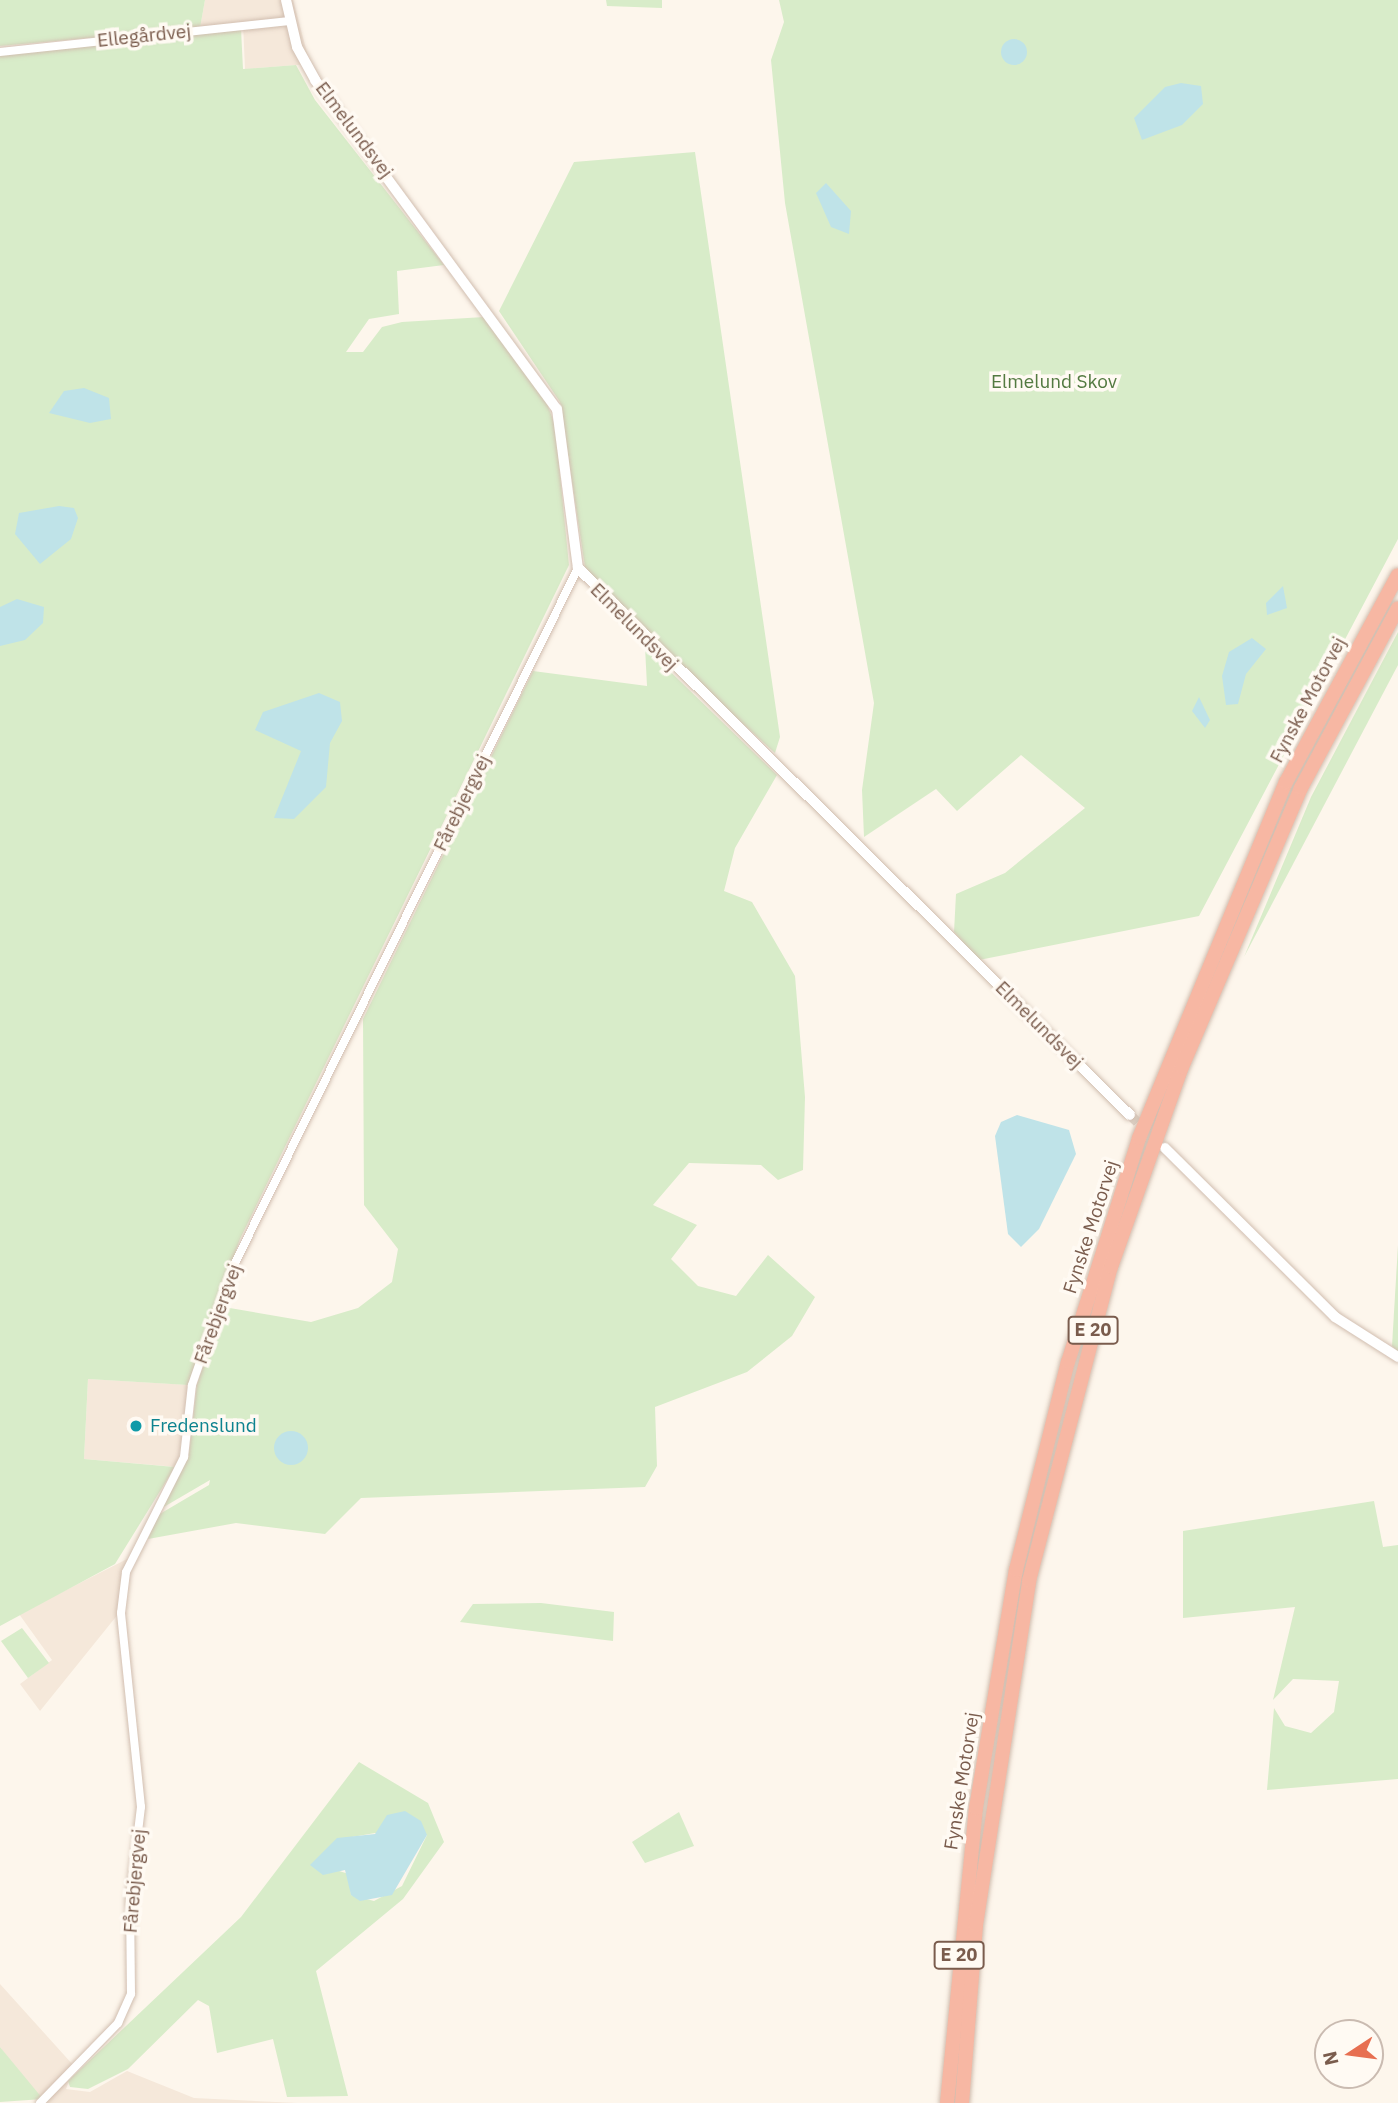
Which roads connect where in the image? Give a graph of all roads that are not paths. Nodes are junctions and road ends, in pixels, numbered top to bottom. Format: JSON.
{"nodes":[{"id":1,"x":286,"y":0,"type":"edge"},
{"id":2,"x":289,"y":21,"type":"junction"},
{"id":3,"x":0,"y":52,"type":"edge"},
{"id":4,"x":578,"y":568,"type":"junction"},
{"id":5,"x":1398,"y":575,"type":"edge"},
{"id":6,"x":1398,"y":608,"type":"edge"},
{"id":7,"x":1130,"y":1115,"type":"tunnel mouth"},
{"id":8,"x":1165,"y":1148,"type":"tunnel mouth"},
{"id":9,"x":1398,"y":1357,"type":"edge"},
{"id":10,"x":40,"y":2103,"type":"edge"},
{"id":11,"x":947,"y":2103,"type":"edge"},
{"id":12,"x":962,"y":2103,"type":"edge"}],
"edges":[{"from":1,"to":2,"type":"street","name":"Elmelundsvej"},
{"from":2,"to":3,"type":"street","name":"Ellegårdvej"},
{"from":2,"to":4,"type":"street","name":"Elmelundsvej"},
{"from":4,"to":7,"type":"street","name":"Elmelundsvej"},
{"from":4,"to":10,"type":"street","name":"Fårebjergvej"},
{"from":5,"to":11,"type":"highway","name":"Fynske Motorvej","number":"E 20"},
{"from":6,"to":12,"type":"highway","name":"Fynske Motorvej","number":"E 20"},
{"from":8,"to":9,"type":"street"}]}
